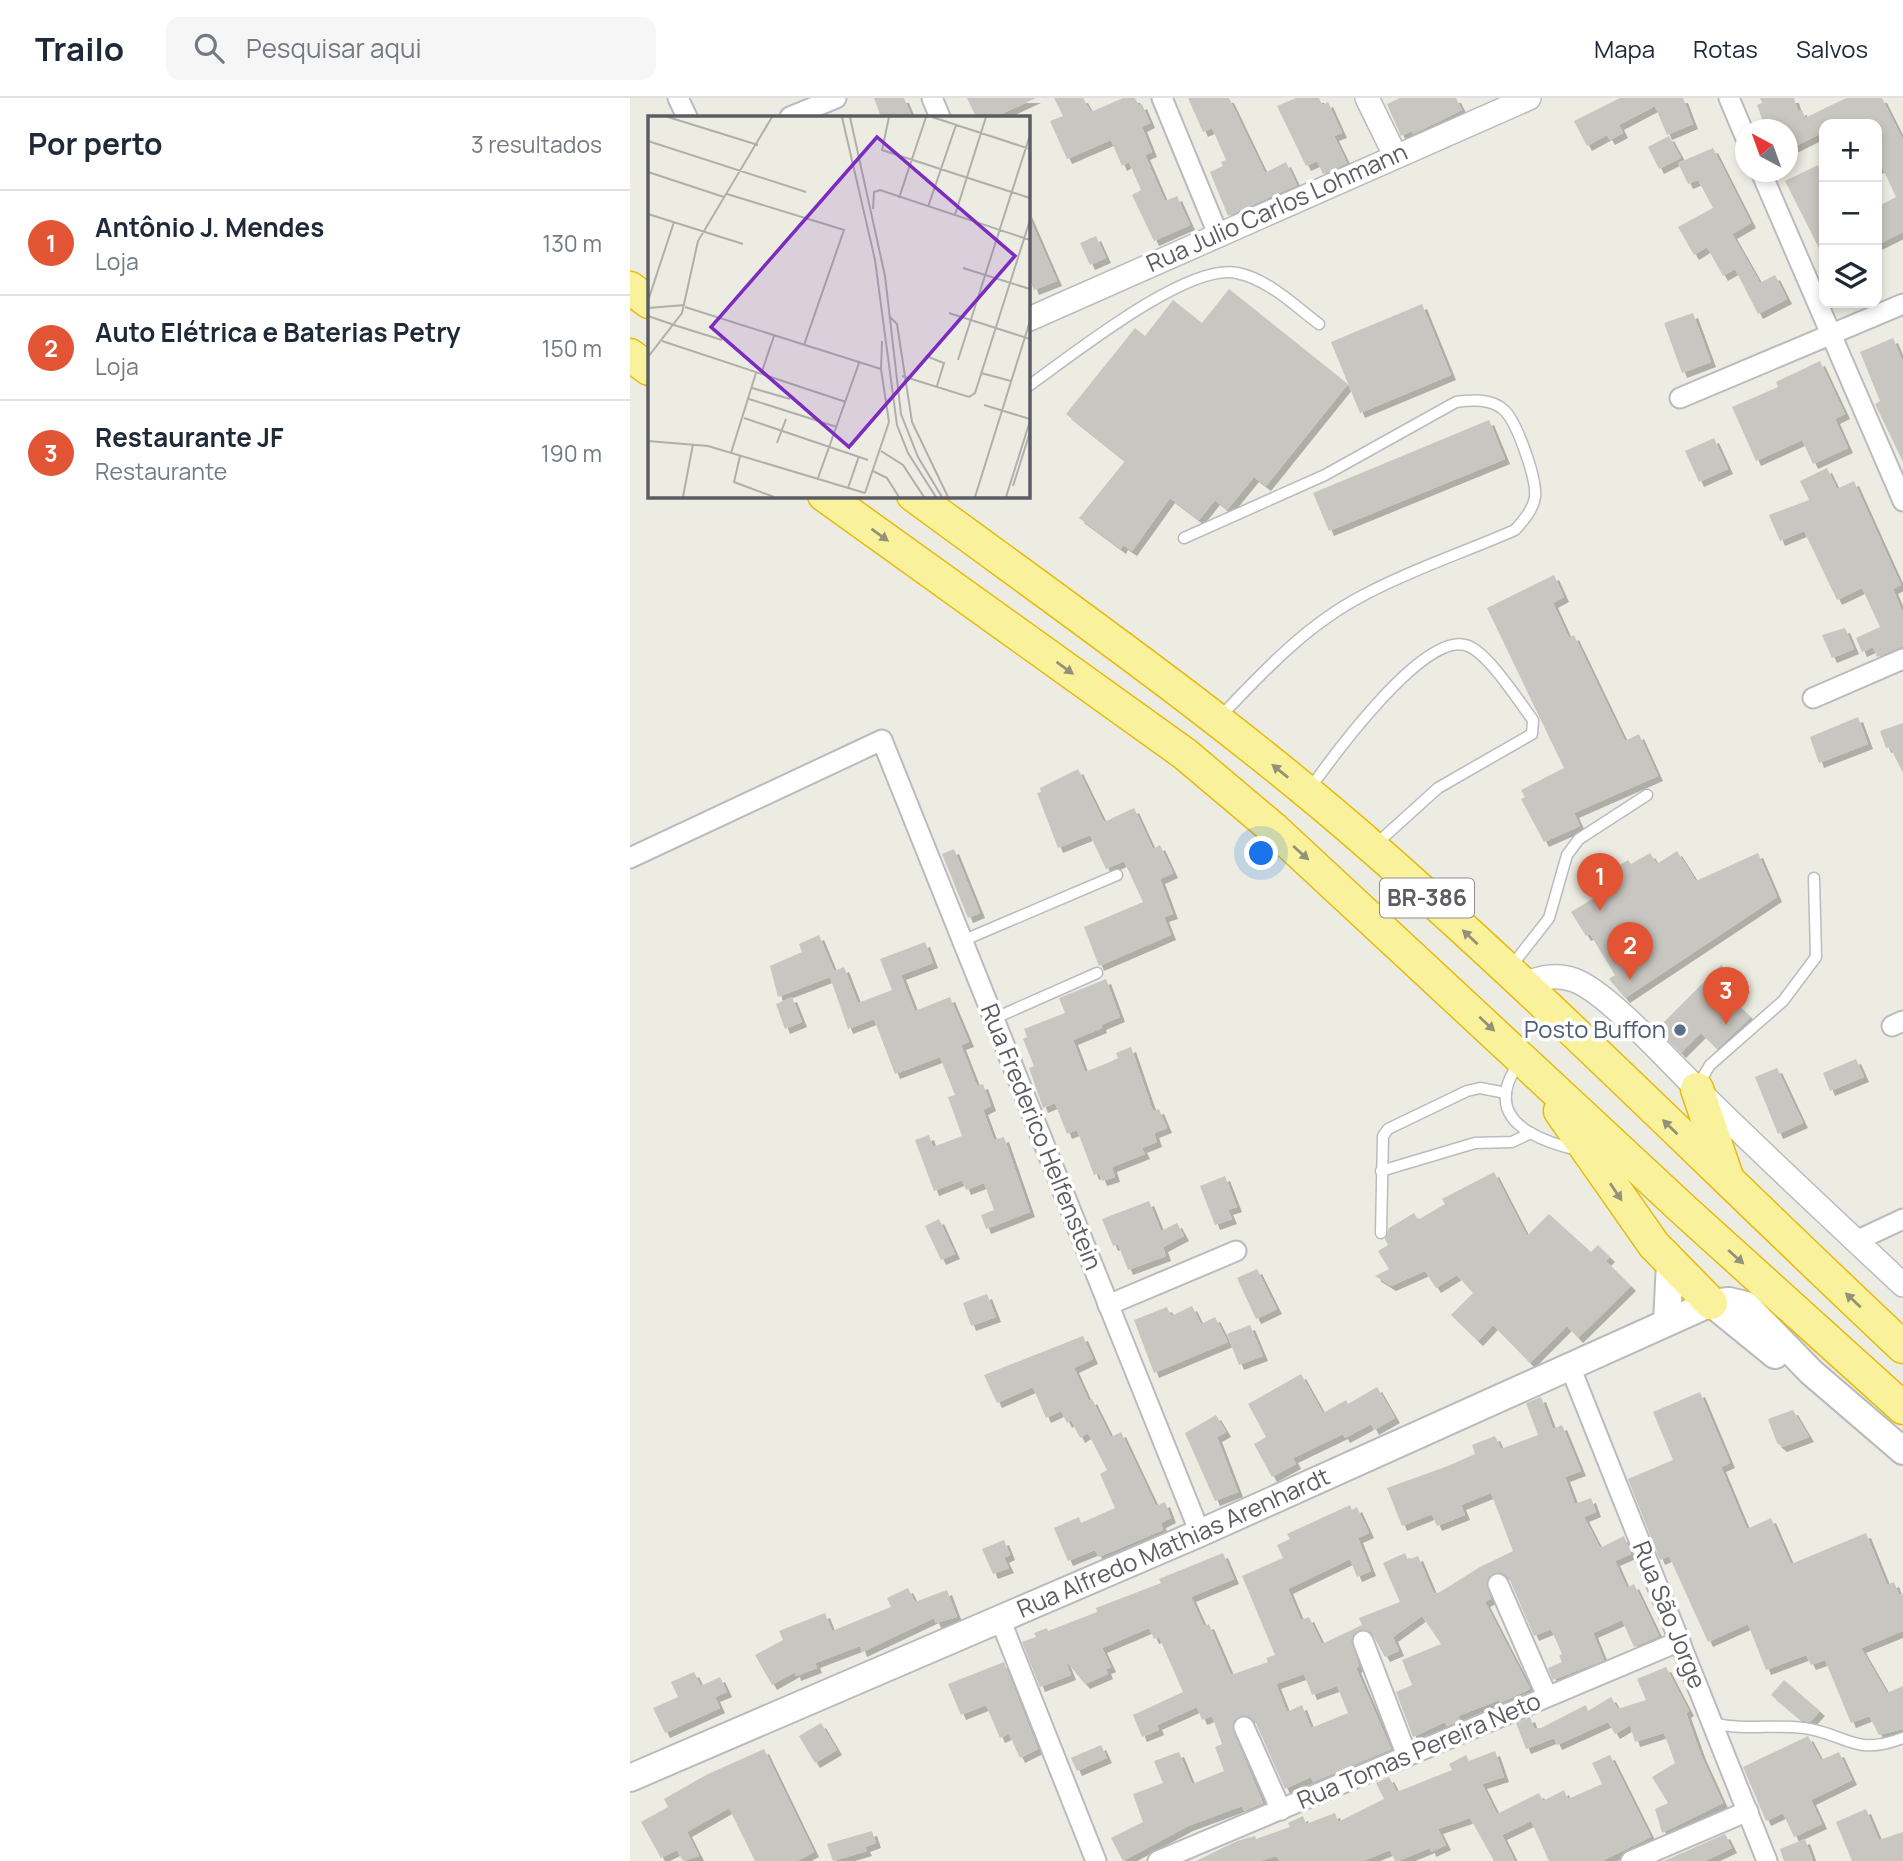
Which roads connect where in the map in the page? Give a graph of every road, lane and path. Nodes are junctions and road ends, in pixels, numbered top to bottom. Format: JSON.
{"nodes":[{"id":1,"x":678,"y":98,"type":"edge"},
{"id":2,"x":836,"y":98,"type":"edge"},
{"id":3,"x":932,"y":98,"type":"edge"},
{"id":4,"x":1162,"y":98,"type":"edge"},
{"id":5,"x":1367,"y":98,"type":"edge"},
{"id":6,"x":1529,"y":98,"type":"edge"},
{"id":7,"x":1729,"y":98,"type":"edge"},
{"id":8,"x":687,"y":116,"type":"edge"},
{"id":9,"x":792,"y":116,"type":"edge"},
{"id":10,"x":940,"y":116,"type":"edge"},
{"id":11,"x":1738,"y":119,"type":"edge"},
{"id":12,"x":1395,"y":155,"type":"junction"},
{"id":13,"x":1765,"y":182,"type":"edge"},
{"id":14,"x":1219,"y":234,"type":"junction"},
{"id":15,"x":630,"y":288,"type":"edge"},
{"id":16,"x":648,"y":301,"type":"edge"},
{"id":17,"x":1903,"y":304,"type":"edge"},
{"id":18,"x":1029,"y":319,"type":"edge"},
{"id":19,"x":1319,"y":324,"type":"dead end"},
{"id":20,"x":1833,"y":334,"type":"junction"},
{"id":21,"x":630,"y":355,"type":"edge"},
{"id":22,"x":648,"y":368,"type":"edge"},
{"id":23,"x":1029,"y":386,"type":"edge"},
{"id":24,"x":1680,"y":398,"type":"dead end"},
{"id":25,"x":827,"y":497,"type":"edge"},
{"id":26,"x":916,"y":497,"type":"edge"},
{"id":27,"x":942,"y":497,"type":"edge"},
{"id":28,"x":1903,"y":501,"type":"edge"},
{"id":29,"x":1184,"y":538,"type":"dead end"},
{"id":30,"x":975,"y":541,"type":"junction"},
{"id":31,"x":1903,"y":659,"type":"edge"},
{"id":32,"x":1813,"y":698,"type":"dead end"},
{"id":33,"x":1217,"y":720,"type":"junction"},
{"id":34,"x":1307,"y":793,"type":"junction"},
{"id":35,"x":1647,"y":794,"type":"dead end"},
{"id":36,"x":1373,"y":848,"type":"junction"},
{"id":37,"x":630,"y":859,"type":"edge"},
{"id":38,"x":1117,"y":875,"type":"dead end"},
{"id":39,"x":1814,"y":878,"type":"dead end"},
{"id":40,"x":962,"y":941,"type":"junction"},
{"id":41,"x":1097,"y":973,"type":"dead end"},
{"id":42,"x":1515,"y":978,"type":"junction"},
{"id":43,"x":993,"y":1019,"type":"junction"},
{"id":44,"x":1521,"y":1056,"type":"junction"},
{"id":45,"x":1697,"y":1089,"type":"junction"},
{"id":46,"x":1506,"y":1093,"type":"junction"},
{"id":47,"x":1531,"y":1133,"type":"junction"},
{"id":48,"x":1588,"y":1152,"type":"junction"},
{"id":49,"x":1381,"y":1171,"type":"junction"},
{"id":50,"x":1730,"y":1185,"type":"junction"},
{"id":51,"x":1903,"y":1219,"type":"edge"},
{"id":52,"x":1381,"y":1233,"type":"dead end"},
{"id":53,"x":1856,"y":1241,"type":"junction"},
{"id":54,"x":1236,"y":1251,"type":"dead end"},
{"id":55,"x":1670,"y":1264,"type":"junction"},
{"id":56,"x":1903,"y":1285,"type":"edge"},
{"id":57,"x":1712,"y":1303,"type":"junction"},
{"id":58,"x":1108,"y":1305,"type":"junction"},
{"id":59,"x":1667,"y":1321,"type":"junction"},
{"id":60,"x":1903,"y":1347,"type":"edge"},
{"id":61,"x":1571,"y":1369,"type":"junction"},
{"id":62,"x":1903,"y":1408,"type":"edge"},
{"id":63,"x":1903,"y":1451,"type":"edge"},
{"id":64,"x":1903,"y":1466,"type":"edge"},
{"id":65,"x":1200,"y":1533,"type":"junction"},
{"id":66,"x":1498,"y":1584,"type":"dead end"},
{"id":67,"x":1000,"y":1619,"type":"junction"},
{"id":68,"x":1363,"y":1641,"type":"dead end"},
{"id":69,"x":1680,"y":1641,"type":"junction"},
{"id":70,"x":1547,"y":1696,"type":"junction"},
{"id":71,"x":1713,"y":1723,"type":"junction"},
{"id":72,"x":1244,"y":1727,"type":"dead end"},
{"id":73,"x":1903,"y":1738,"type":"edge"},
{"id":74,"x":1407,"y":1756,"type":"junction"},
{"id":75,"x":630,"y":1778,"type":"edge"},
{"id":76,"x":1281,"y":1810,"type":"junction"},
{"id":77,"x":1748,"y":1811,"type":"junction"},
{"id":78,"x":1096,"y":1861,"type":"edge"},
{"id":79,"x":1158,"y":1861,"type":"edge"},
{"id":80,"x":1631,"y":1861,"type":"edge"},
{"id":81,"x":1767,"y":1861,"type":"edge"}],
"edges":[{"from":1,"to":8,"type":"street"},
{"from":2,"to":9,"type":"street"},
{"from":3,"to":10,"type":"street"},
{"from":4,"to":14,"type":"street"},
{"from":5,"to":12,"type":"street"},
{"from":6,"to":12,"type":"street","name":"Rua Julio Carlos Lohmann"},
{"from":7,"to":11,"type":"street"},
{"from":12,"to":14,"type":"street","name":"Rua Julio Carlos Lohmann"},
{"from":13,"to":20,"type":"street"},
{"from":14,"to":18,"type":"street","name":"Rua Julio Carlos Lohmann"},
{"from":15,"to":16,"type":"highway"},
{"from":17,"to":20,"type":"street"},
{"from":19,"to":23,"type":"lane"},
{"from":20,"to":24,"type":"street"},
{"from":20,"to":28,"type":"street"},
{"from":21,"to":22,"type":"highway"},
{"from":25,"to":44,"type":"highway","number":"BR-386","one_way":true},
{"from":26,"to":30,"type":"highway","number":"BR-386"},
{"from":27,"to":30,"type":"street"},
{"from":29,"to":33,"type":"lane"},
{"from":30,"to":33,"type":"highway","number":"BR-386"},
{"from":31,"to":32,"type":"street"},
{"from":34,"to":33,"type":"highway","number":"BR-386","one_way":true},
{"from":34,"to":36,"type":"highway","number":"BR-386"},
{"from":34,"to":36,"type":"lane"},
{"from":35,"to":42,"type":"lane"},
{"from":42,"to":36,"type":"highway","number":"BR-386","one_way":true},
{"from":37,"to":40,"type":"street","name":"Rua Frederico Helfenstein"},
{"from":38,"to":40,"type":"lane"},
{"from":39,"to":45,"type":"lane"},
{"from":40,"to":43,"type":"street","name":"Rua Frederico Helfenstein"},
{"from":41,"to":43,"type":"lane"},
{"from":42,"to":45,"type":"street"},
{"from":50,"to":42,"type":"highway","number":"BR-386","one_way":true},
{"from":43,"to":58,"type":"street","name":"Rua Frederico Helfenstein"},
{"from":44,"to":46,"type":"lane"},
{"from":44,"to":48,"type":"highway"},
{"from":44,"to":62,"type":"highway","number":"BR-386","one_way":true},
{"from":45,"to":50,"type":"highway"},
{"from":45,"to":53,"type":"street"},
{"from":46,"to":47,"type":"lane"},
{"from":46,"to":49,"type":"lane"},
{"from":47,"to":48,"type":"lane"},
{"from":47,"to":49,"type":"lane"},
{"from":48,"to":55,"type":"highway","one_way":true},
{"from":49,"to":52,"type":"lane"},
{"from":60,"to":50,"type":"highway","number":"BR-386","one_way":true},
{"from":51,"to":53,"type":"street"},
{"from":53,"to":56,"type":"street"},
{"from":54,"to":58,"type":"street"},
{"from":55,"to":57,"type":"highway"},
{"from":55,"to":59,"type":"main road"},
{"from":57,"to":59,"type":"main road","name":"Rua Alfredo Mathias Arenhardt"},
{"from":57,"to":63,"type":"main road"},
{"from":57,"to":64,"type":"main road"},
{"from":58,"to":65,"type":"street","name":"Rua Frederico Helfenstein"},
{"from":59,"to":61,"type":"main road","name":"Rua Alfredo Mathias Arenhardt"},
{"from":61,"to":65,"type":"main road","name":"Rua Alfredo Mathias Arenhardt"},
{"from":61,"to":69,"type":"street","name":"Rua São Jorge"},
{"from":65,"to":67,"type":"main road","name":"Rua Alfredo Mathias Arenhardt"},
{"from":66,"to":70,"type":"street"},
{"from":67,"to":75,"type":"main road","name":"Rua Alfredo Mathias Arenhardt"},
{"from":67,"to":78,"type":"street"},
{"from":68,"to":74,"type":"street"},
{"from":69,"to":70,"type":"street","name":"Rua Tomas Pereira Neto"},
{"from":69,"to":71,"type":"street","name":"Rua São Jorge"},
{"from":70,"to":74,"type":"street","name":"Rua Tomas Pereira Neto"},
{"from":71,"to":73,"type":"lane"},
{"from":71,"to":77,"type":"street","name":"Rua São Jorge"},
{"from":72,"to":76,"type":"street"},
{"from":74,"to":76,"type":"street","name":"Rua Tomas Pereira Neto"},
{"from":76,"to":79,"type":"street","name":"Rua Tomas Pereira Neto"},
{"from":77,"to":80,"type":"street"},
{"from":77,"to":81,"type":"street","name":"Rua São Jorge"}]}
